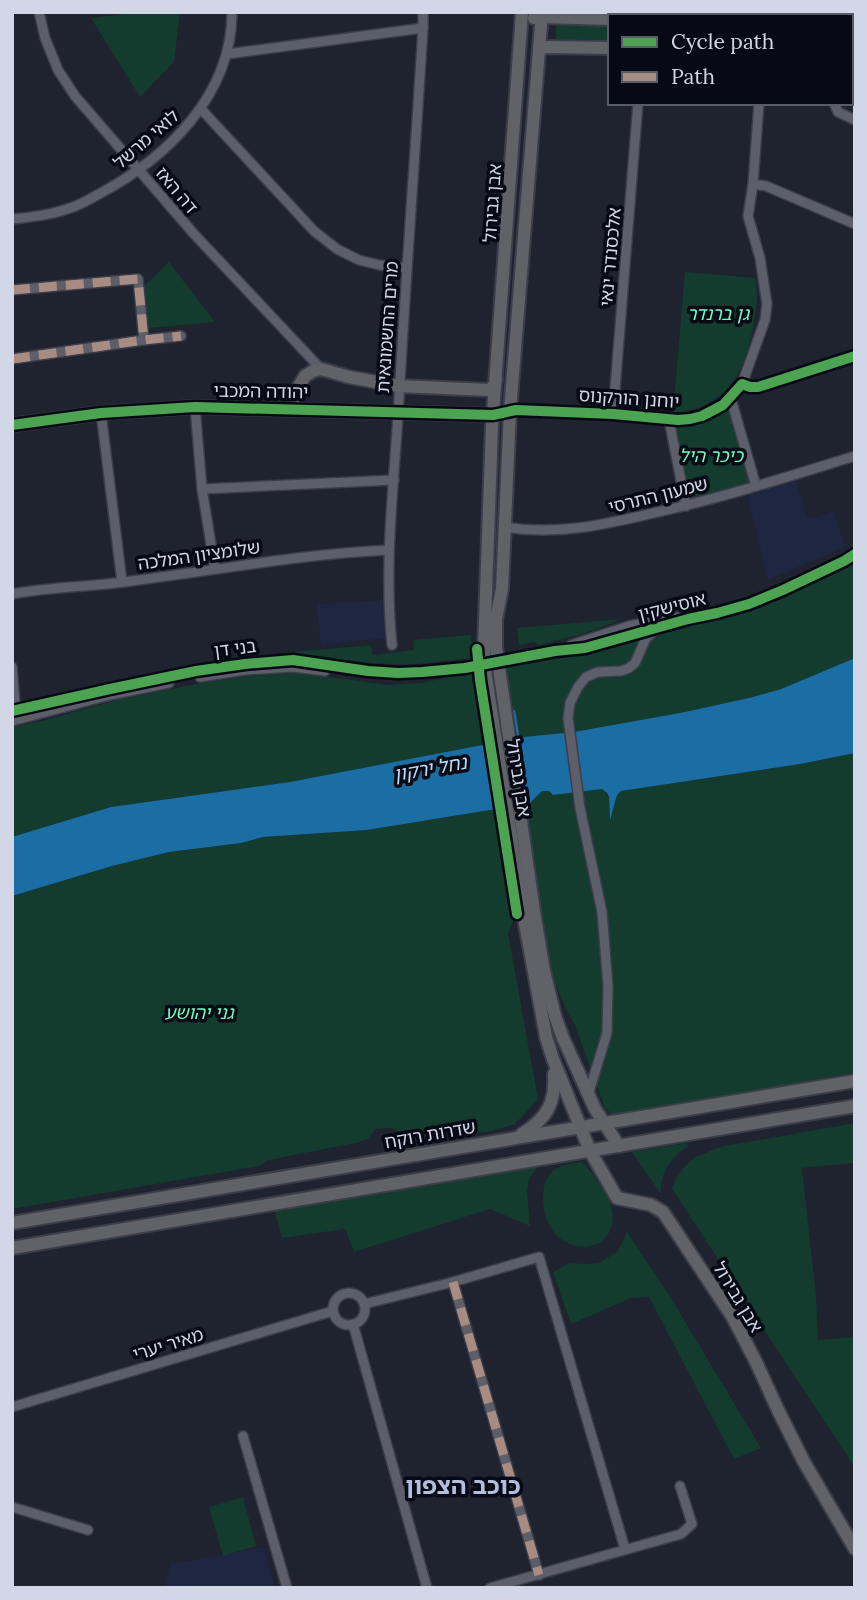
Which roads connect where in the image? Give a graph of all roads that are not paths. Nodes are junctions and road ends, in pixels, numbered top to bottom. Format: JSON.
{"nodes":[{"id":1,"x":39,"y":12,"type":"edge"},
{"id":2,"x":232,"y":12,"type":"edge"},
{"id":3,"x":423,"y":12,"type":"edge"},
{"id":4,"x":542,"y":15,"type":"edge"},
{"id":5,"x":522,"y":19,"type":"edge"},
{"id":6,"x":608,"y":19,"type":"edge"},
{"id":7,"x":423,"y":28,"type":"junction"},
{"id":8,"x":608,"y":48,"type":"edge"},
{"id":9,"x":539,"y":49,"type":"junction"},
{"id":10,"x":227,"y":54,"type":"junction"},
{"id":11,"x":638,"y":105,"type":"edge"},
{"id":12,"x":759,"y":105,"type":"edge"},
{"id":13,"x":835,"y":105,"type":"edge"},
{"id":14,"x":201,"y":109,"type":"junction"},
{"id":15,"x":855,"y":120,"type":"edge"},
{"id":16,"x":139,"y":170,"type":"junction"},
{"id":17,"x":753,"y":184,"type":"junction"},
{"id":18,"x":12,"y":219,"type":"edge"},
{"id":19,"x":855,"y":225,"type":"edge"},
{"id":20,"x":407,"y":268,"type":"junction"},
{"id":21,"x":12,"y":290,"type":"edge"},
{"id":22,"x":181,"y":336,"type":"dead end"},
{"id":23,"x":144,"y":340,"type":"junction"},
{"id":24,"x":855,"y":356,"type":"edge"},
{"id":25,"x":12,"y":359,"type":"edge"},
{"id":26,"x":321,"y":369,"type":"junction"},
{"id":27,"x":496,"y":379,"type":"junction"},
{"id":28,"x":742,"y":384,"type":"junction"},
{"id":29,"x":398,"y":386,"type":"junction"},
{"id":30,"x":731,"y":399,"type":"junction"},
{"id":31,"x":195,"y":407,"type":"junction"},
{"id":32,"x":295,"y":408,"type":"junction"},
{"id":33,"x":510,"y":411,"type":"junction"},
{"id":34,"x":101,"y":413,"type":"junction"},
{"id":35,"x":398,"y":413,"type":"junction"},
{"id":36,"x":613,"y":414,"type":"junction"},
{"id":37,"x":493,"y":415,"type":"junction"},
{"id":38,"x":669,"y":420,"type":"junction"},
{"id":39,"x":12,"y":425,"type":"edge"},
{"id":40,"x":855,"y":456,"type":"edge"},
{"id":41,"x":394,"y":480,"type":"junction"},
{"id":42,"x":756,"y":486,"type":"junction"},
{"id":43,"x":202,"y":489,"type":"junction"},
{"id":44,"x":686,"y":506,"type":"junction"},
{"id":45,"x":504,"y":527,"type":"junction"},
{"id":46,"x":389,"y":550,"type":"junction"},
{"id":47,"x":855,"y":556,"type":"edge"},
{"id":48,"x":215,"y":569,"type":"junction"},
{"id":49,"x":122,"y":582,"type":"junction"},
{"id":50,"x":12,"y":594,"type":"edge"},
{"id":51,"x":688,"y":619,"type":"junction"},
{"id":52,"x":658,"y":628,"type":"junction"},
{"id":53,"x":617,"y":630,"type":"junction"},
{"id":54,"x":632,"y":635,"type":"junction"},
{"id":55,"x":392,"y":645,"type":"dead end"},
{"id":56,"x":490,"y":647,"type":"junction"},
{"id":57,"x":555,"y":652,"type":"junction"},
{"id":58,"x":638,"y":658,"type":"junction"},
{"id":59,"x":502,"y":662,"type":"dead end"},
{"id":60,"x":12,"y":667,"type":"edge"},
{"id":61,"x":15,"y":708,"type":"edge"},
{"id":62,"x":36,"y":715,"type":"junction"},
{"id":63,"x":12,"y":721,"type":"edge"},
{"id":64,"x":528,"y":912,"type":"junction"},
{"id":65,"x":553,"y":1059,"type":"junction"},
{"id":66,"x":855,"y":1081,"type":"edge"},
{"id":67,"x":589,"y":1092,"type":"junction"},
{"id":68,"x":855,"y":1106,"type":"edge"},
{"id":69,"x":603,"y":1122,"type":"junction"},
{"id":70,"x":579,"y":1127,"type":"junction"},
{"id":71,"x":517,"y":1137,"type":"junction"},
{"id":72,"x":619,"y":1146,"type":"junction"},
{"id":73,"x":590,"y":1151,"type":"junction"},
{"id":74,"x":12,"y":1223,"type":"edge"},
{"id":75,"x":12,"y":1248,"type":"edge"},
{"id":76,"x":453,"y":1282,"type":"junction"},
{"id":77,"x":364,"y":1304,"type":"junction"},
{"id":78,"x":333,"y":1311,"type":"junction"},
{"id":79,"x":353,"y":1324,"type":"junction"},
{"id":80,"x":12,"y":1408,"type":"edge"},
{"id":81,"x":243,"y":1436,"type":"dead end"},
{"id":82,"x":680,"y":1486,"type":"dead end"},
{"id":83,"x":12,"y":1507,"type":"edge"},
{"id":84,"x":88,"y":1530,"type":"dead end"},
{"id":85,"x":855,"y":1548,"type":"edge"},
{"id":86,"x":625,"y":1549,"type":"junction"},
{"id":87,"x":539,"y":1575,"type":"junction"},
{"id":88,"x":287,"y":1588,"type":"edge"},
{"id":89,"x":427,"y":1588,"type":"edge"},
{"id":90,"x":490,"y":1588,"type":"edge"}],
"edges":[{"from":1,"to":16,"type":"street","name":"דה האז"},
{"from":2,"to":10,"type":"street","name":"לואי מרשל"},
{"from":3,"to":7,"type":"street","name":"מרים החשמונאית"},
{"from":4,"to":5,"type":"main road"},
{"from":4,"to":6,"type":"main road"},
{"from":4,"to":9,"type":"main road","name":"אבן גבירול"},
{"from":5,"to":27,"type":"main road","name":"אבן גבירול"},
{"from":7,"to":10,"type":"street"},
{"from":7,"to":20,"type":"street","name":"מרים החשמונאית"},
{"from":8,"to":9,"type":"main road"},
{"from":9,"to":33,"type":"main road","name":"אבן גבירול"},
{"from":10,"to":14,"type":"street","name":"לואי מרשל"},
{"from":11,"to":36,"type":"street","name":"אלכסנדר ינאי"},
{"from":12,"to":17,"type":"street","name":"יוחנן הורקנוס"},
{"from":13,"to":15,"type":"street"},
{"from":14,"to":16,"type":"street","name":"לואי מרשל"},
{"from":14,"to":20,"type":"street"},
{"from":16,"to":18,"type":"street","name":"לואי מרשל"},
{"from":16,"to":26,"type":"street","name":"דה האז"},
{"from":17,"to":19,"type":"street"},
{"from":17,"to":28,"type":"street","name":"יוחנן הורקנוס"},
{"from":20,"to":29,"type":"street","name":"מרים החשמונאית"},
{"from":21,"to":23,"type":"street"},
{"from":22,"to":23,"type":"street"},
{"from":23,"to":25,"type":"street"},
{"from":24,"to":28,"type":"street"},
{"from":26,"to":29,"type":"main road","name":"יהודה המכבי"},
{"from":26,"to":32,"type":"main road","name":"יהודה המכבי"},
{"from":27,"to":29,"type":"main road","name":"יהודה המכבי"},
{"from":27,"to":37,"type":"main road","name":"אבן גבירול"},
{"from":28,"to":30,"type":"street","name":"יוחנן הורקנוס"},
{"from":29,"to":35,"type":"street","name":"מרים החשמונאית"},
{"from":30,"to":38,"type":"street","name":"יוחנן הורקנוס"},
{"from":30,"to":42,"type":"street"},
{"from":31,"to":32,"type":"main road","name":"יהודה המכבי"},
{"from":31,"to":34,"type":"main road","name":"יהודה המכבי"},
{"from":31,"to":43,"type":"street"},
{"from":32,"to":35,"type":"main road","name":"יהודה המכבי"},
{"from":33,"to":36,"type":"street","name":"יוחנן הורקנוס"},
{"from":33,"to":37,"type":"main road","name":"יהודה המכבי"},
{"from":33,"to":45,"type":"main road","name":"אבן גבירול"},
{"from":34,"to":39,"type":"main road","name":"יהודה המכבי"},
{"from":34,"to":49,"type":"street"},
{"from":35,"to":37,"type":"main road","name":"יהודה המכבי"},
{"from":35,"to":41,"type":"street","name":"מרים החשמונאית"},
{"from":36,"to":38,"type":"street","name":"יוחנן הורקנוס"},
{"from":37,"to":56,"type":"main road","name":"אבן גבירול"},
{"from":38,"to":44,"type":"street"},
{"from":40,"to":42,"type":"street","name":"שמעון התרסי"},
{"from":41,"to":43,"type":"street"},
{"from":41,"to":46,"type":"street","name":"מרים החשמונאית"},
{"from":42,"to":44,"type":"street","name":"שמעון התרסי"},
{"from":43,"to":48,"type":"street"},
{"from":44,"to":45,"type":"street","name":"שמעון התרסי"},
{"from":45,"to":56,"type":"main road","name":"אבן גבירול"},
{"from":46,"to":48,"type":"street","name":"שלומציון המלכה"},
{"from":46,"to":55,"type":"street","name":"מרים החשמונאית"},
{"from":47,"to":51,"type":"street","name":"אוסישקין"},
{"from":48,"to":49,"type":"street","name":"שלומציון המלכה"},
{"from":49,"to":50,"type":"street","name":"שלומציון המלכה"},
{"from":51,"to":52,"type":"street","name":"אוסישקין"},
{"from":51,"to":53,"type":"street","name":"אוסישקין"},
{"from":52,"to":54,"type":"street","name":"אוסישקין"},
{"from":52,"to":58,"type":"street"},
{"from":53,"to":54,"type":"street"},
{"from":53,"to":57,"type":"street","name":"אוסישקין"},
{"from":54,"to":57,"type":"street","name":"אוסישקין"},
{"from":54,"to":58,"type":"street"},
{"from":56,"to":64,"type":"main road","name":"אבן גבירול","bridge":true},
{"from":57,"to":59,"type":"street","name":"אוסישקין"},
{"from":58,"to":67,"type":"street"},
{"from":60,"to":61,"type":"street"},
{"from":61,"to":62,"type":"street"},
{"from":61,"to":62,"type":"street","name":"בני דן"},
{"from":62,"to":63,"type":"street","name":"בני דן"},
{"from":64,"to":65,"type":"main road","name":"אבן גבירול"},
{"from":64,"to":67,"type":"main road","name":"אבן גבירול"},
{"from":65,"to":70,"type":"main road","name":"אבן גבירול"},
{"from":65,"to":71,"type":"main road"},
{"from":66,"to":69,"type":"main road","name":"שדרות רוקח"},
{"from":67,"to":69,"type":"main road","name":"אבן גבירול"},
{"from":68,"to":72,"type":"main road"},
{"from":69,"to":70,"type":"main road","name":"שדרות רוקח"},
{"from":69,"to":72,"type":"main road","name":"אבן גבירול"},
{"from":70,"to":71,"type":"main road","name":"שדרות רוקח"},
{"from":70,"to":73,"type":"main road","name":"אבן גבירול"},
{"from":71,"to":74,"type":"main road","name":"שדרות רוקח"},
{"from":72,"to":73,"type":"main road"},
{"from":73,"to":75,"type":"main road"},
{"from":73,"to":85,"type":"main road","name":"אבן גבירול"},
{"from":76,"to":77,"type":"street"},
{"from":76,"to":86,"type":"street"},
{"from":76,"to":87,"type":"street"},
{"from":77,"to":78,"type":"street"},
{"from":77,"to":79,"type":"street"},
{"from":78,"to":79,"type":"street"},
{"from":78,"to":80,"type":"street","name":"מאיר יערי"},
{"from":79,"to":89,"type":"street"},
{"from":81,"to":88,"type":"street"},
{"from":82,"to":86,"type":"street"},
{"from":83,"to":84,"type":"street"},
{"from":86,"to":87,"type":"street"},
{"from":87,"to":90,"type":"street"}]}
